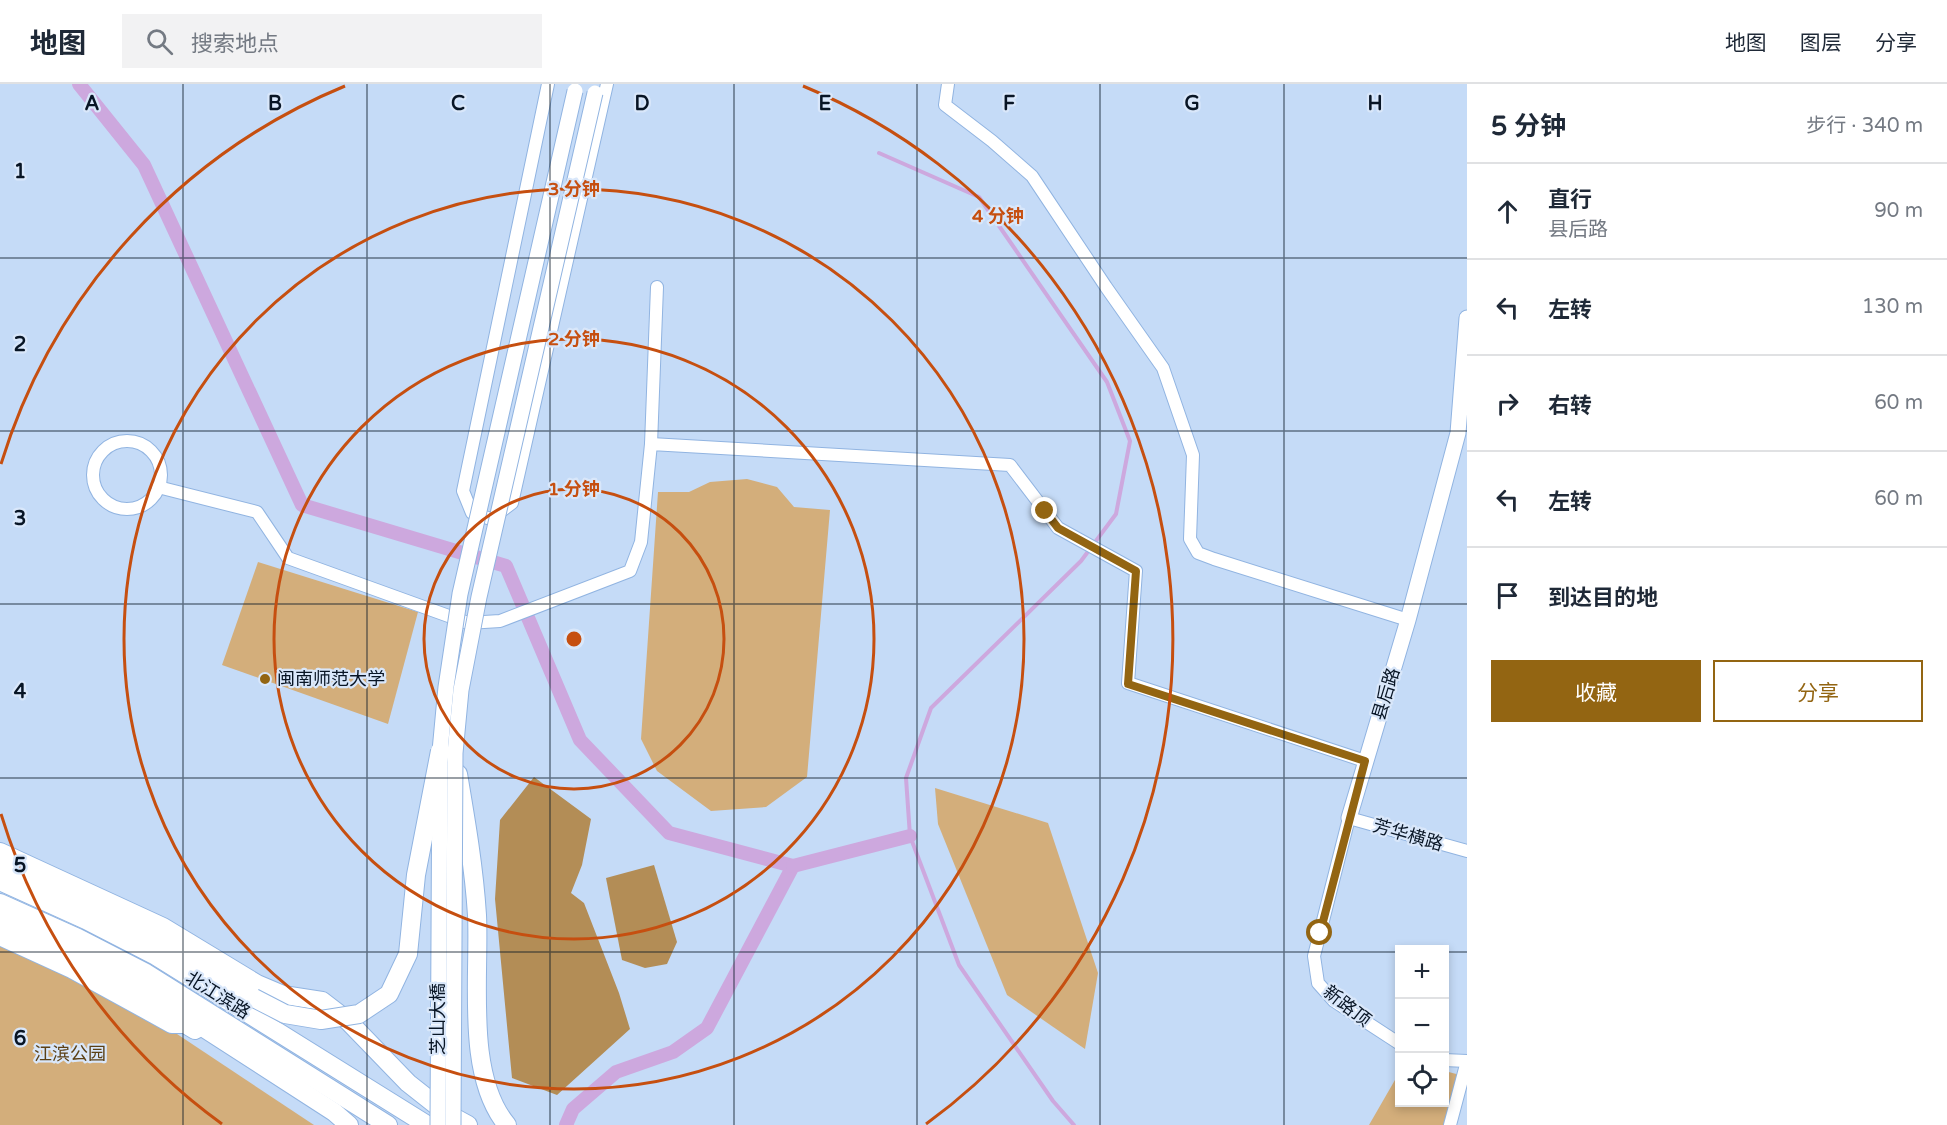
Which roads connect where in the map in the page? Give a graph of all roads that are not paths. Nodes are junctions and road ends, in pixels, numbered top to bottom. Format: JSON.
{"nodes":[{"id":1,"x":548,"y":84,"type":"edge"},
{"id":2,"x":948,"y":84,"type":"edge"},
{"id":3,"x":575,"y":87,"type":"edge"},
{"id":4,"x":599,"y":87,"type":"edge"},
{"id":5,"x":657,"y":287,"type":"dead end"},
{"id":6,"x":1467,"y":318,"type":"edge"},
{"id":7,"x":1462,"y":433,"type":"edge"},
{"id":8,"x":651,"y":444,"type":"junction"},
{"id":9,"x":158,"y":487,"type":"junction"},
{"id":10,"x":1408,"y":620,"type":"junction"},
{"id":11,"x":448,"y":752,"type":"junction"},
{"id":12,"x":1365,"y":761,"type":"junction"},
{"id":13,"x":1349,"y":818,"type":"junction"},
{"id":14,"x":1467,"y":851,"type":"edge"},
{"id":15,"x":0,"y":852,"type":"edge"},
{"id":16,"x":0,"y":867,"type":"edge"},
{"id":17,"x":0,"y":880,"type":"edge"},
{"id":18,"x":0,"y":903,"type":"edge"},
{"id":19,"x":446,"y":914,"type":"junction"},
{"id":20,"x":0,"y":918,"type":"edge"},
{"id":21,"x":0,"y":936,"type":"edge"},
{"id":22,"x":1314,"y":956,"type":"joint"},
{"id":23,"x":1395,"y":1041,"type":"edge"},
{"id":24,"x":1449,"y":1060,"type":"edge"},
{"id":25,"x":1467,"y":1061,"type":"edge"},
{"id":26,"x":333,"y":1125,"type":"edge"},
{"id":27,"x":349,"y":1125,"type":"edge"},
{"id":28,"x":388,"y":1125,"type":"edge"},
{"id":29,"x":427,"y":1125,"type":"edge"},
{"id":30,"x":438,"y":1125,"type":"edge"},
{"id":31,"x":453,"y":1125,"type":"edge"},
{"id":32,"x":468,"y":1125,"type":"edge"},
{"id":33,"x":507,"y":1125,"type":"edge"},
{"id":34,"x":1450,"y":1125,"type":"edge"}],
"edges":[{"from":1,"to":4,"type":"street"},
{"from":2,"to":10,"type":"street"},
{"from":3,"to":11,"type":"street","bridge":true},
{"from":4,"to":11,"type":"street","bridge":true},
{"from":5,"to":8,"type":"street"},
{"from":6,"to":7,"type":"street","name":"县后路"},
{"from":7,"to":10,"type":"street","name":"县后路"},
{"from":8,"to":9,"type":"street"},
{"from":8,"to":12,"type":"street"},
{"from":9,"to":9,"type":"street"},
{"from":10,"to":12,"type":"street","name":"县后路"},
{"from":11,"to":16,"type":"main road","bridge":true},
{"from":11,"to":19,"type":"street","bridge":true},
{"from":11,"to":33,"type":"main road","bridge":true},
{"from":12,"to":13,"type":"street","name":"县后路"},
{"from":13,"to":14,"type":"street","name":"芳华横路"},
{"from":13,"to":22,"type":"street","name":"县后路"},
{"from":15,"to":32,"type":"main road"},
{"from":17,"to":29,"type":"main road","name":"北江滨路"},
{"from":18,"to":28,"type":"main road","name":"北江滨路"},
{"from":19,"to":30,"type":"street","name":"芝山大橋","bridge":true},
{"from":19,"to":31,"type":"street","bridge":true},
{"from":20,"to":27,"type":"main road"},
{"from":21,"to":26,"type":"main road"},
{"from":22,"to":23,"type":"street","name":"新路顶"},
{"from":24,"to":25,"type":"street"},
{"from":25,"to":34,"type":"street"}]}
